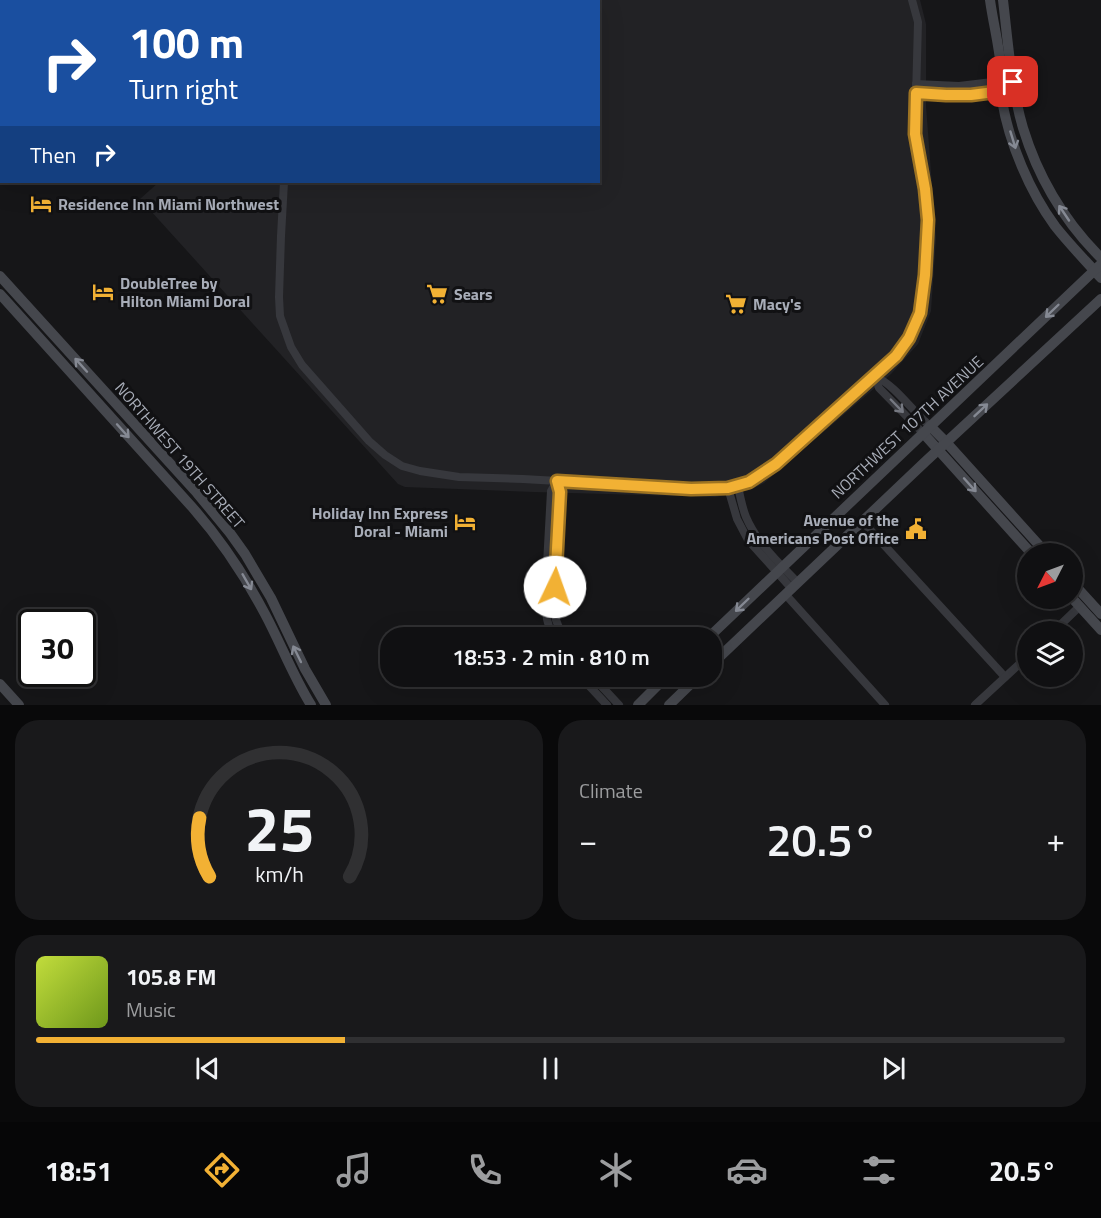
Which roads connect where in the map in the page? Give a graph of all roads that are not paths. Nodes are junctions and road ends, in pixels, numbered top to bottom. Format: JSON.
{"nodes":[{"id":1,"x":912,"y":0,"type":"edge"},
{"id":2,"x":990,"y":0,"type":"edge"},
{"id":3,"x":1003,"y":0,"type":"edge"},
{"id":4,"x":1013,"y":82,"type":"junction"},
{"id":5,"x":916,"y":84,"type":"junction"},
{"id":6,"x":1001,"y":86,"type":"junction"},
{"id":7,"x":916,"y":93,"type":"junction"},
{"id":8,"x":284,"y":183,"type":"edge"},
{"id":9,"x":1101,"y":258,"type":"edge"},
{"id":10,"x":1099,"y":271,"type":"edge"},
{"id":11,"x":0,"y":276,"type":"edge"},
{"id":12,"x":0,"y":294,"type":"edge"},
{"id":13,"x":1101,"y":299,"type":"edge"},
{"id":14,"x":875,"y":376,"type":"junction"},
{"id":15,"x":926,"y":430,"type":"junction"},
{"id":16,"x":942,"y":446,"type":"junction"},
{"id":17,"x":557,"y":481,"type":"junction"},
{"id":18,"x":738,"y":486,"type":"junction"},
{"id":19,"x":728,"y":488,"type":"junction"},
{"id":20,"x":862,"y":522,"type":"junction"},
{"id":21,"x":1021,"y":533,"type":"junction"},
{"id":22,"x":1026,"y":543,"type":"edge"},
{"id":23,"x":1033,"y":543,"type":"edge"},
{"id":24,"x":779,"y":569,"type":"junction"},
{"id":25,"x":792,"y":589,"type":"junction"},
{"id":26,"x":1083,"y":603,"type":"edge"},
{"id":27,"x":1083,"y":605,"type":"edge"},
{"id":28,"x":1073,"y":609,"type":"edge"},
{"id":29,"x":1101,"y":614,"type":"edge"},
{"id":30,"x":1063,"y":621,"type":"edge"},
{"id":31,"x":549,"y":627,"type":"edge"},
{"id":32,"x":558,"y":627,"type":"edge"},
{"id":33,"x":719,"y":627,"type":"edge"},
{"id":34,"x":1101,"y":630,"type":"edge"},
{"id":35,"x":722,"y":655,"type":"edge"},
{"id":36,"x":1017,"y":666,"type":"edge"},
{"id":37,"x":1005,"y":677,"type":"junction"},
{"id":38,"x":0,"y":684,"type":"edge"},
{"id":39,"x":590,"y":687,"type":"edge"},
{"id":40,"x":602,"y":687,"type":"edge"},
{"id":41,"x":656,"y":687,"type":"edge"},
{"id":42,"x":688,"y":687,"type":"edge"},
{"id":43,"x":19,"y":705,"type":"edge"},
{"id":44,"x":311,"y":705,"type":"edge"},
{"id":45,"x":326,"y":705,"type":"edge"},
{"id":46,"x":607,"y":705,"type":"edge"},
{"id":47,"x":619,"y":705,"type":"edge"},
{"id":48,"x":638,"y":705,"type":"edge"},
{"id":49,"x":669,"y":705,"type":"edge"},
{"id":50,"x":885,"y":705,"type":"edge"},
{"id":51,"x":975,"y":705,"type":"edge"}],
"edges":[{"from":1,"to":5,"type":"street"},
{"from":2,"to":6,"type":"main road"},
{"from":3,"to":4,"type":"main road"},
{"from":4,"to":6,"type":"street"},
{"from":9,"to":4,"type":"main road","one_way":true},
{"from":5,"to":6,"type":"street"},
{"from":5,"to":7,"type":"street"},
{"from":6,"to":7,"type":"street"},
{"from":6,"to":10,"type":"main road","one_way":true},
{"from":7,"to":14,"type":"street"},
{"from":8,"to":17,"type":"street"},
{"from":10,"to":15,"type":"main road","name":"NORTHWEST 107TH AVENUE","one_way":true},
{"from":45,"to":11,"type":"main road","name":"NORTHWEST 19TH STREET","one_way":true},
{"from":12,"to":44,"type":"main road","name":"NORTHWEST 19TH STREET","one_way":true},
{"from":16,"to":13,"type":"main road","one_way":true},
{"from":14,"to":15,"type":"street"},
{"from":14,"to":18,"type":"street"},
{"from":15,"to":16,"type":"main road"},
{"from":15,"to":24,"type":"main road","name":"NORTHWEST 107TH AVENUE"},
{"from":16,"to":20,"type":"main road"},
{"from":16,"to":21,"type":"main road"},
{"from":17,"to":19,"type":"street"},
{"from":17,"to":31,"type":"street"},
{"from":17,"to":32,"type":"street"},
{"from":18,"to":19,"type":"street"},
{"from":18,"to":24,"type":"street"},
{"from":19,"to":24,"type":"street"},
{"from":20,"to":25,"type":"main road"},
{"from":20,"to":37,"type":"street"},
{"from":21,"to":22,"type":"main road"},
{"from":21,"to":23,"type":"main road"},
{"from":24,"to":25,"type":"street"},
{"from":24,"to":33,"type":"main road","name":"NORTHWEST 107TH AVENUE","one_way":true},
{"from":25,"to":35,"type":"main road"},
{"from":25,"to":50,"type":"street"},
{"from":26,"to":29,"type":"main road"},
{"from":27,"to":34,"type":"main road"},
{"from":28,"to":30,"type":"street"},
{"from":36,"to":37,"type":"street"},
{"from":37,"to":51,"type":"street"},
{"from":38,"to":43,"type":"main road"},
{"from":39,"to":46,"type":"street"},
{"from":40,"to":47,"type":"street"},
{"from":41,"to":48,"type":"main road"},
{"from":42,"to":49,"type":"main road"}]}
